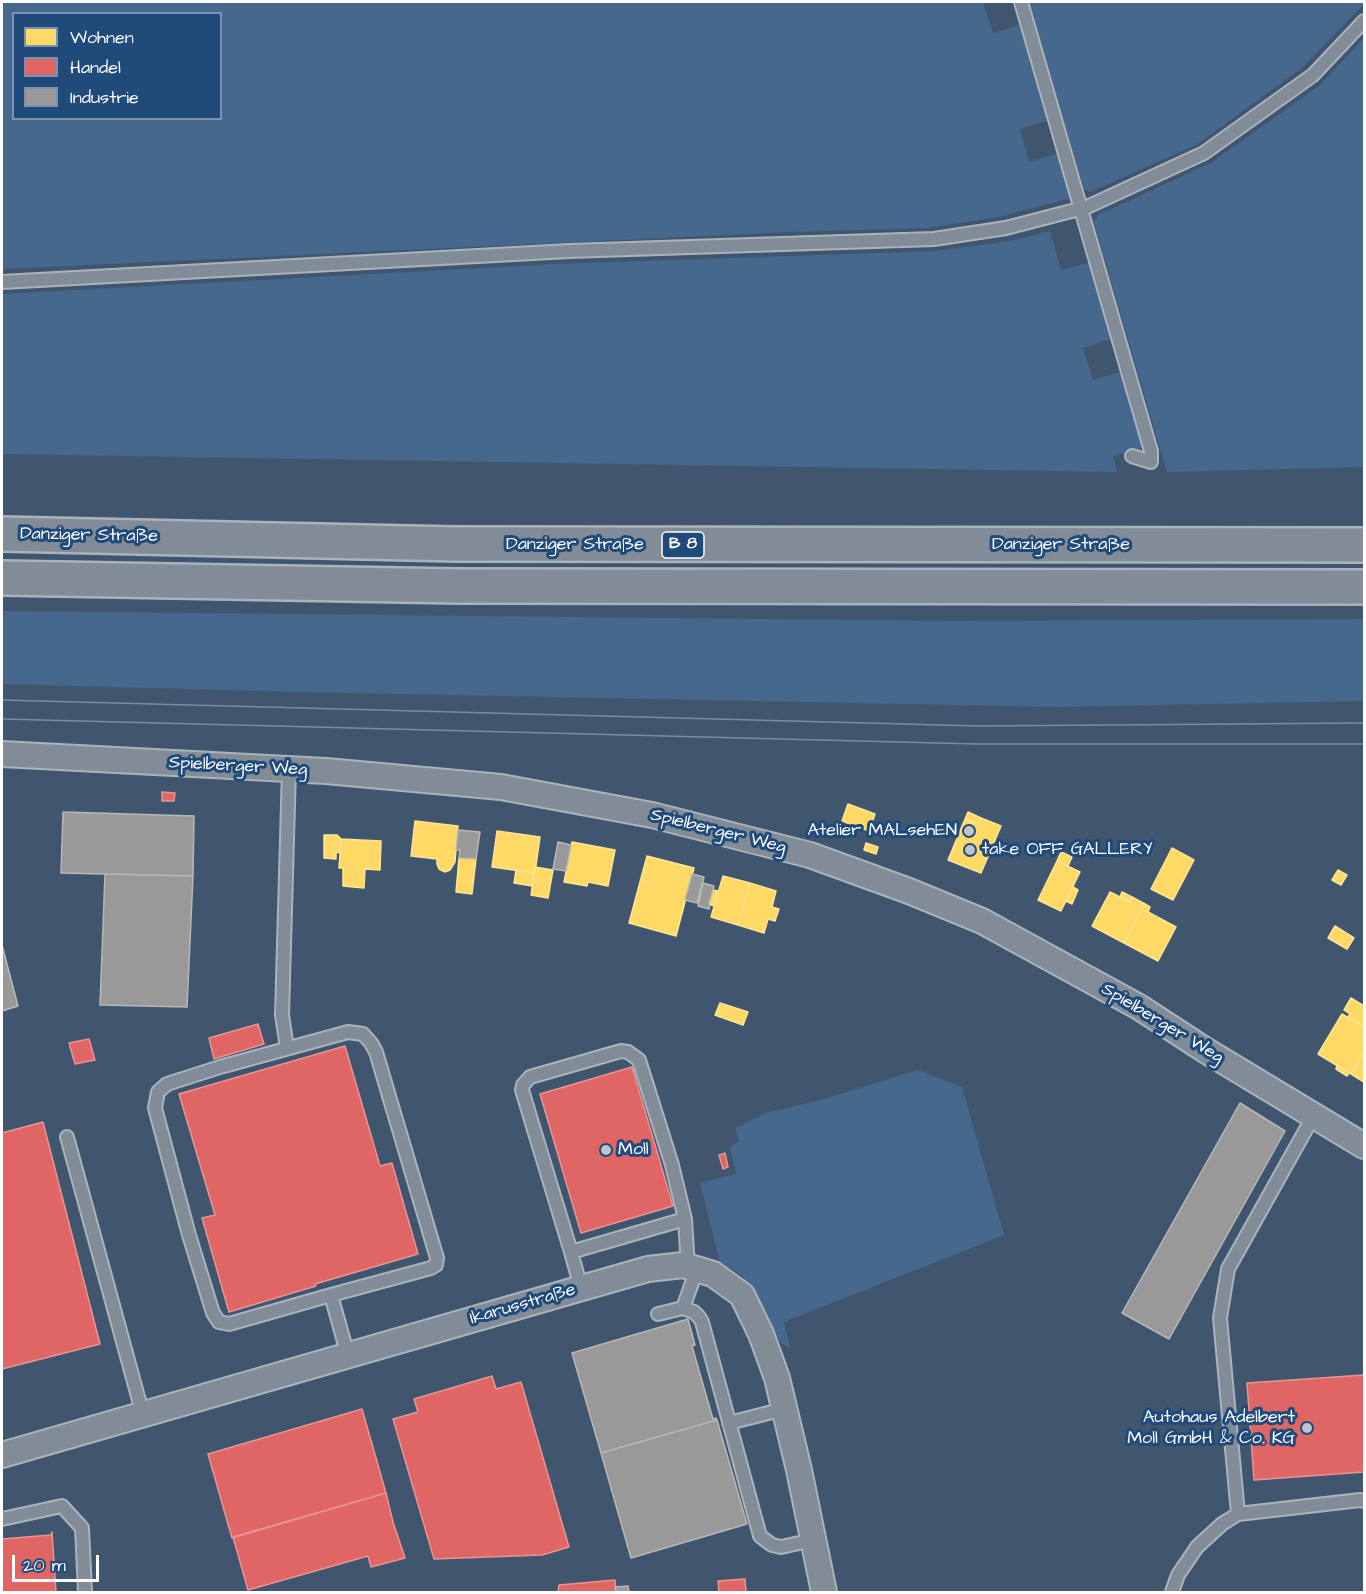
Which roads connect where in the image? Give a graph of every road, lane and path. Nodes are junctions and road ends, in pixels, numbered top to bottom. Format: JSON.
{"nodes":[{"id":1,"x":1022,"y":2,"type":"edge"},
{"id":2,"x":1365,"y":21,"type":"edge"},
{"id":3,"x":1360,"y":30,"type":"edge"},
{"id":4,"x":1081,"y":208,"type":"junction"},
{"id":5,"x":2,"y":282,"type":"edge"},
{"id":6,"x":1132,"y":456,"type":"dead end"},
{"id":7,"x":2,"y":534,"type":"edge"},
{"id":8,"x":1365,"y":545,"type":"edge"},
{"id":9,"x":2,"y":578,"type":"edge"},
{"id":10,"x":1365,"y":587,"type":"edge"},
{"id":11,"x":2,"y":754,"type":"edge"},
{"id":12,"x":289,"y":769,"type":"junction"},
{"id":13,"x":287,"y":1048,"type":"junction"},
{"id":14,"x":1314,"y":1115,"type":"junction"},
{"id":15,"x":67,"y":1137,"type":"dead end"},
{"id":16,"x":1365,"y":1146,"type":"edge"},
{"id":17,"x":685,"y":1220,"type":"junction"},
{"id":18,"x":571,"y":1252,"type":"junction"},
{"id":19,"x":693,"y":1268,"type":"junction"},
{"id":20,"x":581,"y":1288,"type":"junction"},
{"id":21,"x":331,"y":1295,"type":"junction"},
{"id":22,"x":683,"y":1308,"type":"junction"},
{"id":23,"x":658,"y":1314,"type":"dead end"},
{"id":24,"x":348,"y":1356,"type":"junction"},
{"id":25,"x":784,"y":1409,"type":"junction"},
{"id":26,"x":143,"y":1415,"type":"junction"},
{"id":27,"x":729,"y":1423,"type":"junction"},
{"id":28,"x":2,"y":1455,"type":"edge"},
{"id":29,"x":1365,"y":1501,"type":"edge"},
{"id":30,"x":1238,"y":1514,"type":"junction"},
{"id":31,"x":2,"y":1519,"type":"edge"},
{"id":32,"x":813,"y":1540,"type":"junction"},
{"id":33,"x":85,"y":1593,"type":"edge"},
{"id":34,"x":824,"y":1593,"type":"edge"},
{"id":35,"x":1172,"y":1593,"type":"edge"}],
"edges":[{"from":1,"to":4,"type":"lane"},
{"from":2,"to":3,"type":"lane"},
{"from":3,"to":4,"type":"lane"},
{"from":4,"to":5,"type":"lane"},
{"from":4,"to":6,"type":"lane"},
{"from":7,"to":8,"type":"main road","name":"Danziger Straße","number":"B 8"},
{"from":9,"to":10,"type":"main road"},
{"from":11,"to":12,"type":"street","name":"Spielberger Weg"},
{"from":12,"to":13,"type":"lane"},
{"from":12,"to":14,"type":"street","name":"Spielberger Weg"},
{"from":13,"to":21,"type":"lane"},
{"from":13,"to":21,"type":"lane"},
{"from":14,"to":16,"type":"street","name":"Spielberger Weg"},
{"from":14,"to":30,"type":"lane"},
{"from":15,"to":26,"type":"lane"},
{"from":17,"to":18,"type":"lane"},
{"from":17,"to":18,"type":"lane"},
{"from":17,"to":19,"type":"lane"},
{"from":18,"to":20,"type":"lane"},
{"from":19,"to":20,"type":"street","name":"Ikarusstraße"},
{"from":19,"to":22,"type":"lane"},
{"from":19,"to":25,"type":"street","name":"Ikarusstraße"},
{"from":20,"to":24,"type":"street","name":"Ikarusstraße"},
{"from":21,"to":24,"type":"lane"},
{"from":22,"to":23,"type":"lane"},
{"from":22,"to":27,"type":"lane"},
{"from":24,"to":26,"type":"street","name":"Ikarusstraße"},
{"from":25,"to":27,"type":"lane"},
{"from":25,"to":32,"type":"street","name":"Ikarusstraße"},
{"from":26,"to":28,"type":"street","name":"Ikarusstraße"},
{"from":27,"to":32,"type":"lane"},
{"from":29,"to":30,"type":"lane"},
{"from":30,"to":35,"type":"lane"},
{"from":31,"to":33,"type":"lane"},
{"from":32,"to":34,"type":"street","name":"Ikarusstraße"}]}
